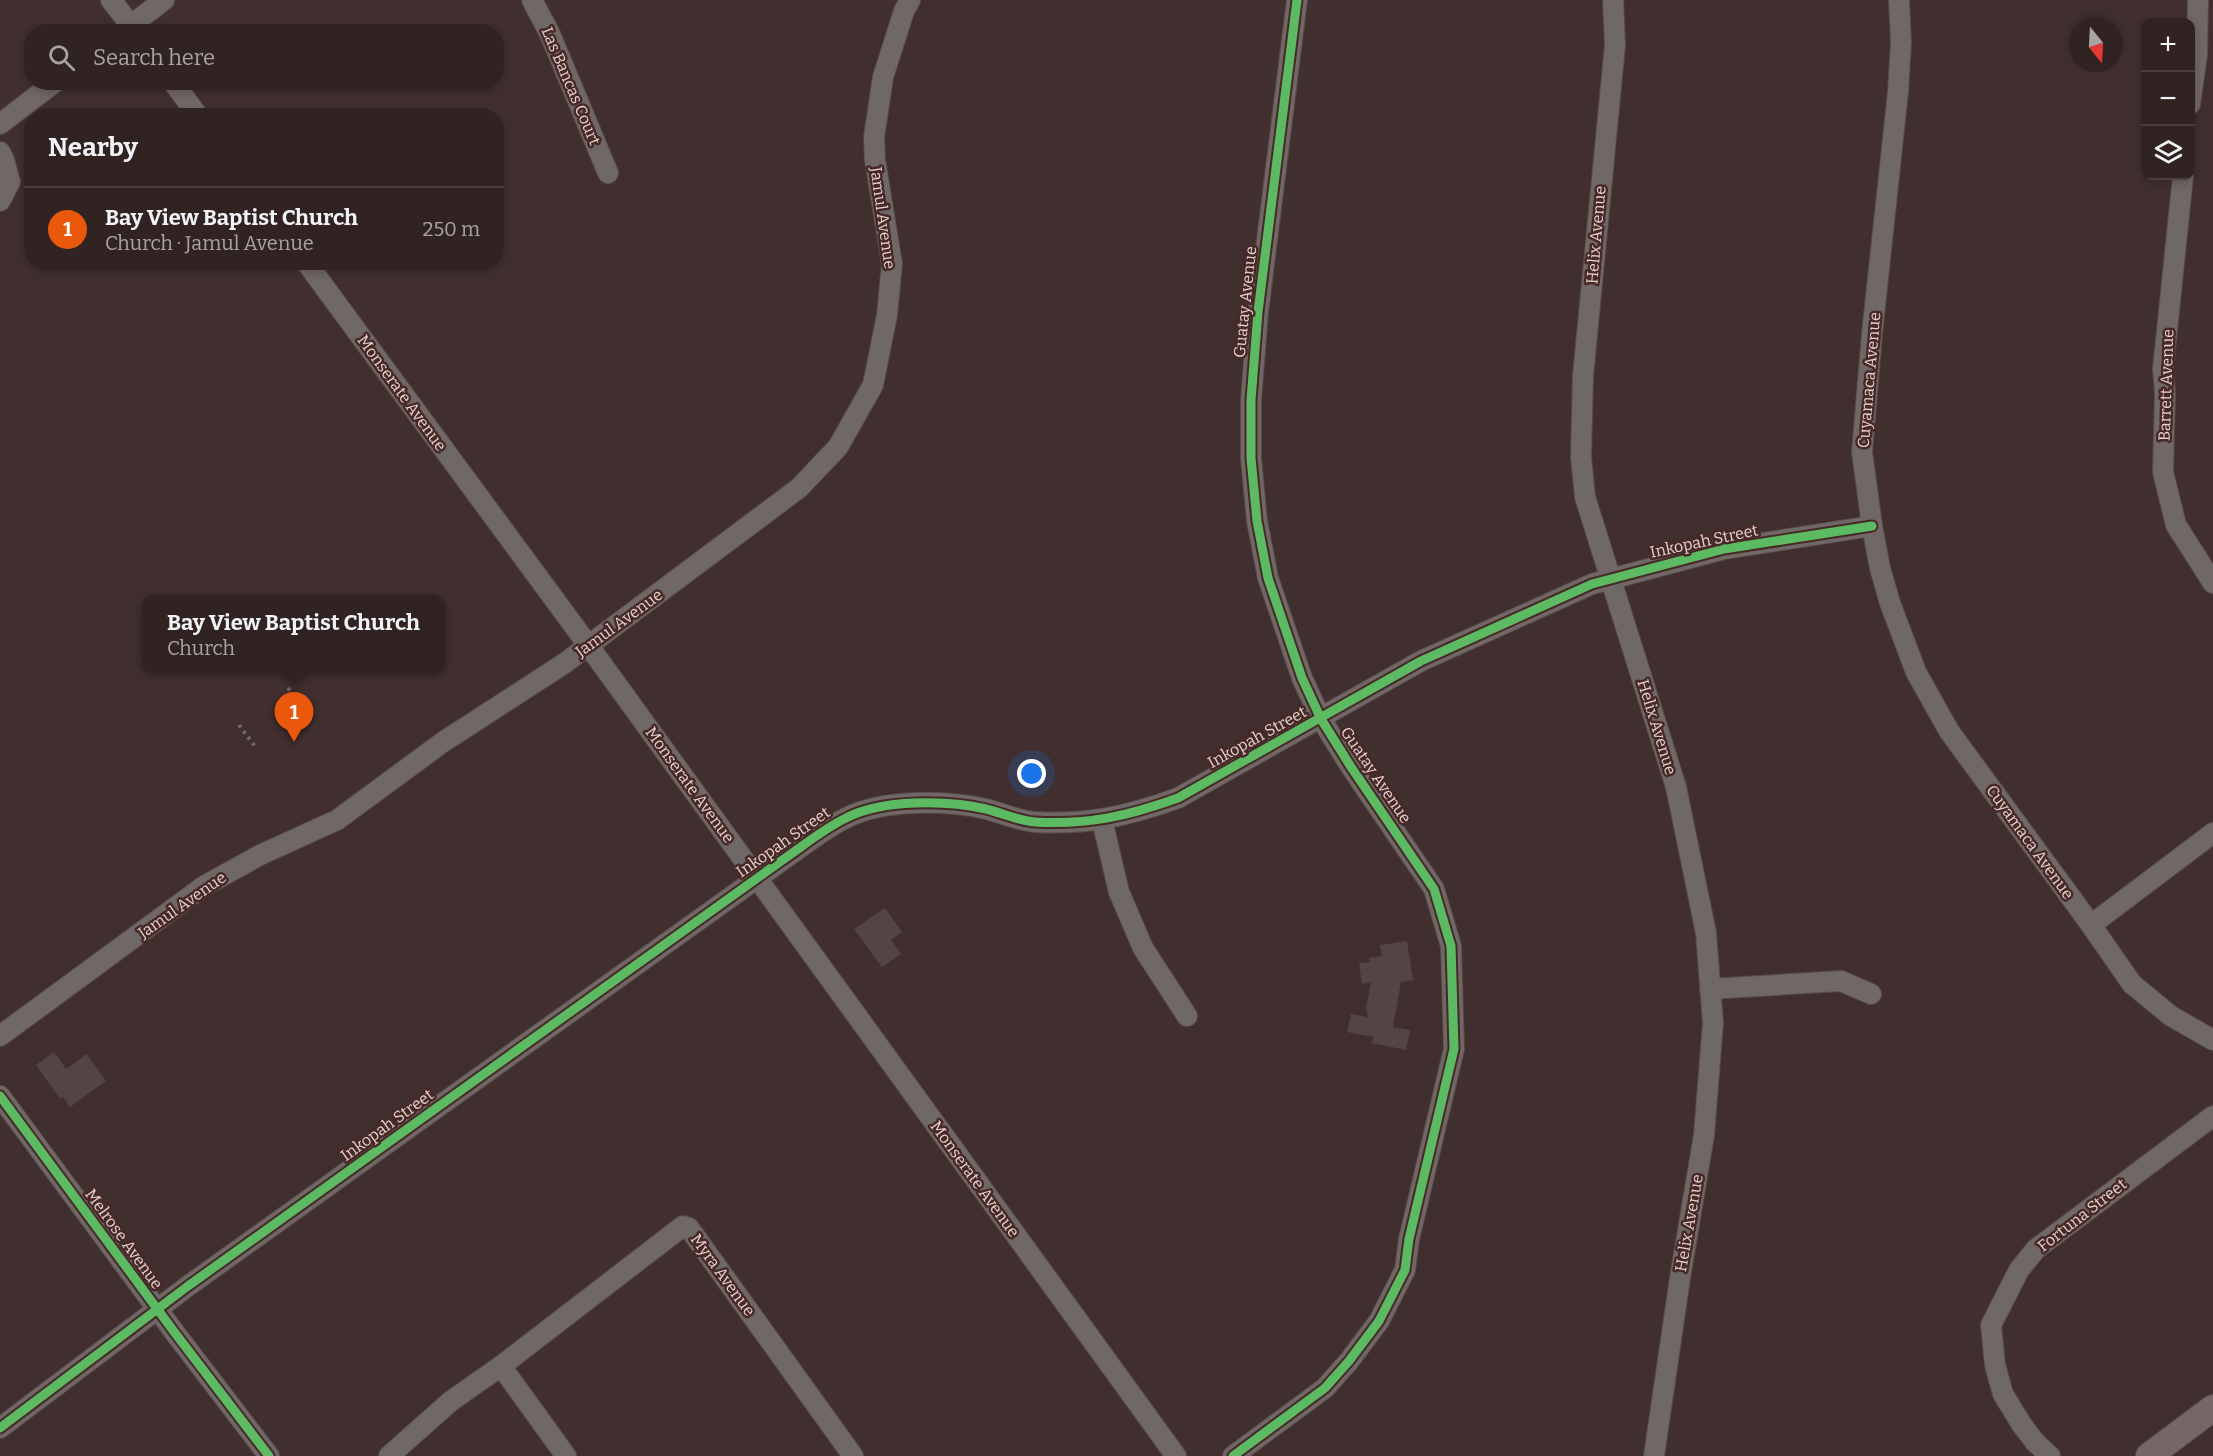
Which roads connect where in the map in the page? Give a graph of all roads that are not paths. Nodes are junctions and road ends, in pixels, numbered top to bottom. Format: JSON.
{"nodes":[{"id":1,"x":111,"y":0,"type":"edge"},
{"id":2,"x":164,"y":0,"type":"edge"},
{"id":3,"x":532,"y":0,"type":"edge"},
{"id":4,"x":910,"y":0,"type":"edge"},
{"id":5,"x":1297,"y":0,"type":"edge"},
{"id":6,"x":1613,"y":0,"type":"edge"},
{"id":7,"x":1899,"y":0,"type":"edge"},
{"id":8,"x":2198,"y":0,"type":"edge"},
{"id":9,"x":127,"y":24,"type":"edge"},
{"id":10,"x":136,"y":24,"type":"edge"},
{"id":11,"x":2194,"y":72,"type":"edge"},
{"id":12,"x":45,"y":90,"type":"edge"},
{"id":13,"x":179,"y":90,"type":"edge"},
{"id":14,"x":192,"y":108,"type":"edge"},
{"id":15,"x":0,"y":124,"type":"edge"},
{"id":16,"x":0,"y":152,"type":"edge"},
{"id":17,"x":608,"y":173,"type":"dead end"},
{"id":18,"x":2183,"y":180,"type":"edge"},
{"id":19,"x":0,"y":201,"type":"edge"},
{"id":20,"x":312,"y":270,"type":"edge"},
{"id":21,"x":1872,"y":526,"type":"junction"},
{"id":22,"x":1611,"y":577,"type":"junction"},
{"id":23,"x":2213,"y":583,"type":"edge"},
{"id":24,"x":588,"y":645,"type":"junction"},
{"id":25,"x":1321,"y":719,"type":"junction"},
{"id":26,"x":1102,"y":820,"type":"junction"},
{"id":27,"x":2213,"y":833,"type":"edge"},
{"id":28,"x":758,"y":878,"type":"junction"},
{"id":29,"x":2091,"y":925,"type":"junction"},
{"id":30,"x":1710,"y":989,"type":"junction"},
{"id":31,"x":1871,"y":994,"type":"dead end"},
{"id":32,"x":1187,"y":1016,"type":"dead end"},
{"id":33,"x":0,"y":1036,"type":"edge"},
{"id":34,"x":2213,"y":1040,"type":"edge"},
{"id":35,"x":0,"y":1096,"type":"edge"},
{"id":36,"x":2213,"y":1116,"type":"edge"},
{"id":37,"x":157,"y":1310,"type":"junction"},
{"id":38,"x":501,"y":1366,"type":"junction"},
{"id":39,"x":2213,"y":1408,"type":"edge"},
{"id":40,"x":0,"y":1428,"type":"edge"},
{"id":41,"x":2038,"y":1449,"type":"edge"},
{"id":42,"x":269,"y":1456,"type":"edge"},
{"id":43,"x":390,"y":1456,"type":"edge"},
{"id":44,"x":566,"y":1456,"type":"edge"},
{"id":45,"x":852,"y":1456,"type":"edge"},
{"id":46,"x":1176,"y":1456,"type":"edge"},
{"id":47,"x":1233,"y":1456,"type":"edge"},
{"id":48,"x":1654,"y":1456,"type":"edge"},
{"id":49,"x":2050,"y":1456,"type":"edge"},
{"id":50,"x":2149,"y":1456,"type":"edge"}],
"edges":[{"from":1,"to":9,"type":"street"},
{"from":2,"to":10,"type":"street"},
{"from":3,"to":17,"type":"street","name":"Las Bancas Court"},
{"from":4,"to":24,"type":"street","name":"Jamul Avenue"},
{"from":5,"to":25,"type":"street","name":"Guatay Avenue"},
{"from":6,"to":22,"type":"street","name":"Helix Avenue"},
{"from":7,"to":21,"type":"street","name":"Cuyamaca Avenue"},
{"from":8,"to":11,"type":"street"},
{"from":12,"to":15,"type":"street"},
{"from":13,"to":14,"type":"street"},
{"from":16,"to":19,"type":"street"},
{"from":18,"to":23,"type":"street","name":"Barrett Avenue"},
{"from":20,"to":24,"type":"street","name":"Monserate Avenue"},
{"from":21,"to":22,"type":"street","name":"Inkopah Street"},
{"from":21,"to":29,"type":"street","name":"Cuyamaca Avenue"},
{"from":22,"to":25,"type":"street","name":"Inkopah Street"},
{"from":22,"to":30,"type":"street","name":"Helix Avenue"},
{"from":24,"to":28,"type":"street","name":"Monserate Avenue"},
{"from":24,"to":33,"type":"street","name":"Jamul Avenue"},
{"from":25,"to":26,"type":"street","name":"Inkopah Street"},
{"from":25,"to":47,"type":"street","name":"Guatay Avenue"},
{"from":26,"to":28,"type":"street","name":"Inkopah Street"},
{"from":26,"to":32,"type":"street"},
{"from":27,"to":29,"type":"street"},
{"from":28,"to":37,"type":"street","name":"Inkopah Street"},
{"from":28,"to":46,"type":"street","name":"Monserate Avenue"},
{"from":29,"to":34,"type":"street","name":"Cuyamaca Avenue"},
{"from":30,"to":31,"type":"street"},
{"from":30,"to":48,"type":"street","name":"Helix Avenue"},
{"from":35,"to":37,"type":"street","name":"Melrose Avenue"},
{"from":36,"to":41,"type":"street","name":"Fortuna Street"},
{"from":37,"to":40,"type":"street","name":"Inkopah Street"},
{"from":37,"to":42,"type":"street","name":"Melrose Avenue"},
{"from":38,"to":43,"type":"street"},
{"from":38,"to":44,"type":"street"},
{"from":38,"to":45,"type":"street","name":"Myra Avenue"},
{"from":39,"to":50,"type":"main road"},
{"from":41,"to":49,"type":"street","name":"Fortuna Street"}]}
